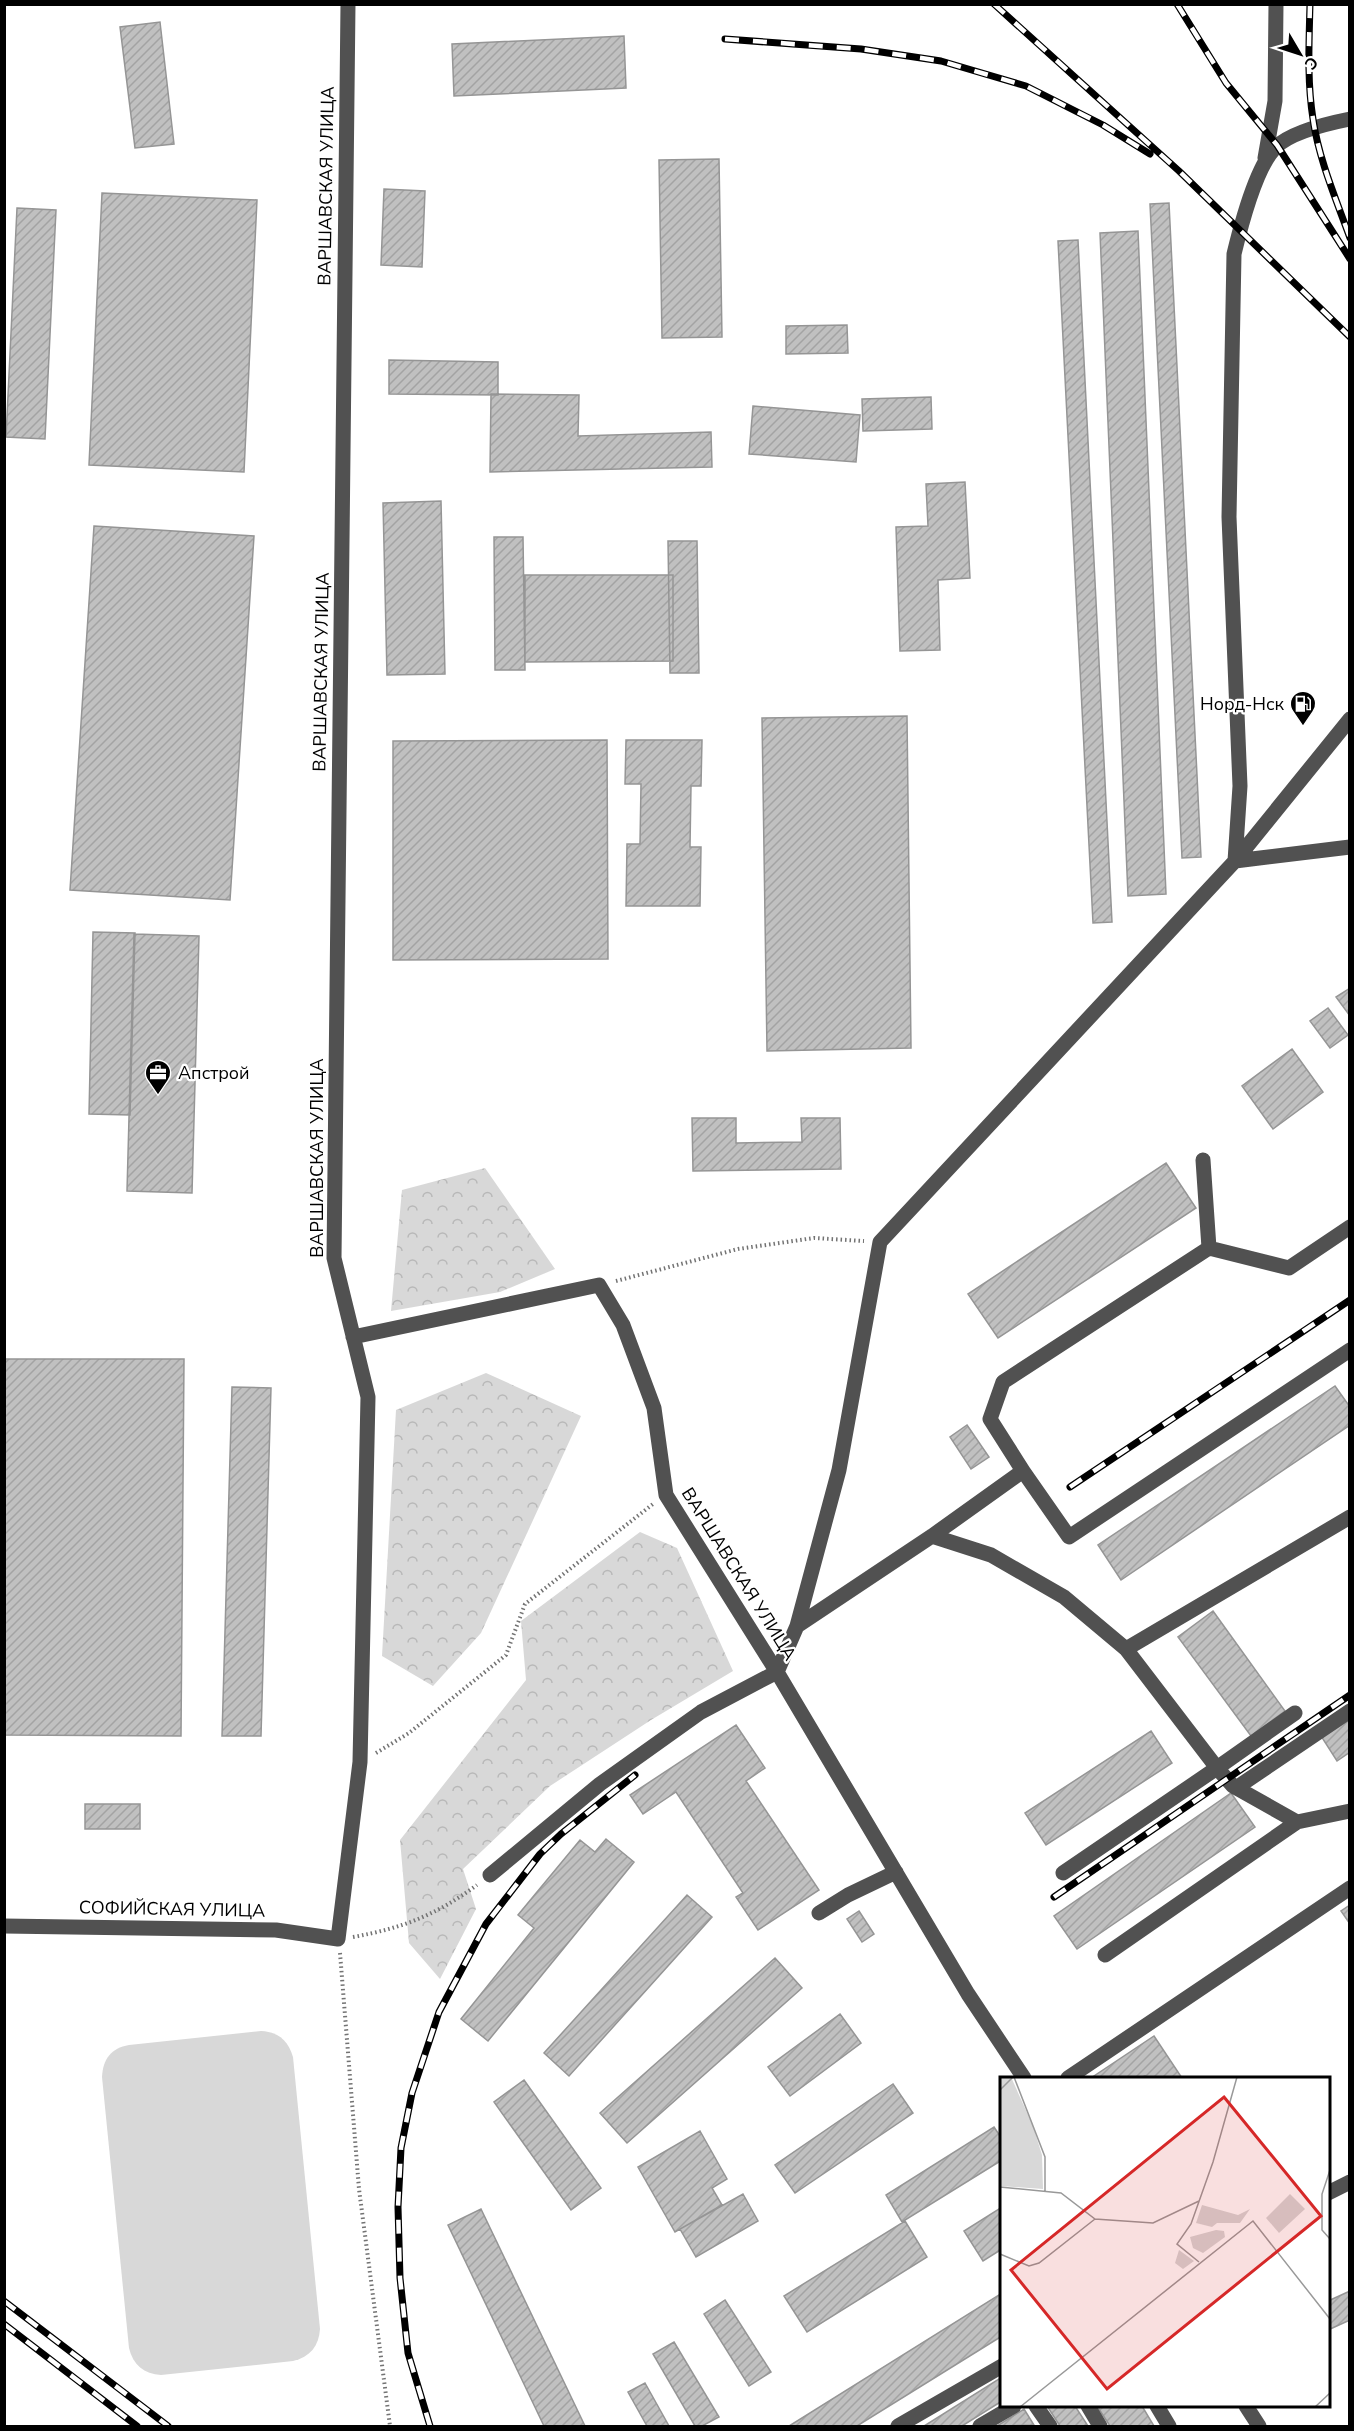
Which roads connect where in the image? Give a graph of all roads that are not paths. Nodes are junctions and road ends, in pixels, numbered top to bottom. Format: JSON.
{"nodes":[{"id":1,"x":348,"y":4,"type":"edge"},
{"id":2,"x":1276,"y":4,"type":"edge"},
{"id":3,"x":1350,"y":119,"type":"edge"},
{"id":4,"x":1263,"y":164,"type":"junction"},
{"id":5,"x":1348,"y":723,"type":"edge"},
{"id":6,"x":1350,"y":848,"type":"edge"},
{"id":7,"x":1235,"y":861,"type":"junction"},
{"id":8,"x":1203,"y":1160,"type":"dead end"},
{"id":9,"x":1350,"y":1227,"type":"edge"},
{"id":10,"x":1209,"y":1248,"type":"junction"},
{"id":11,"x":353,"y":1337,"type":"junction"},
{"id":12,"x":1350,"y":1350,"type":"edge"},
{"id":13,"x":1023,"y":1471,"type":"junction"},
{"id":14,"x":1350,"y":1517,"type":"edge"},
{"id":15,"x":932,"y":1536,"type":"junction"},
{"id":16,"x":797,"y":1626,"type":"junction"},
{"id":17,"x":1126,"y":1649,"type":"junction"},
{"id":18,"x":777,"y":1672,"type":"junction"},
{"id":19,"x":1350,"y":1711,"type":"edge"},
{"id":20,"x":1295,"y":1713,"type":"dead end"},
{"id":21,"x":1217,"y":1768,"type":"junction"},
{"id":22,"x":1236,"y":1788,"type":"junction"},
{"id":23,"x":1350,"y":1810,"type":"edge"},
{"id":24,"x":1297,"y":1822,"type":"junction"},
{"id":25,"x":896,"y":1872,"type":"junction"},
{"id":26,"x":1062,"y":1873,"type":"dead end"},
{"id":27,"x":490,"y":1875,"type":"road end"},
{"id":28,"x":1350,"y":1888,"type":"edge"},
{"id":29,"x":819,"y":1913,"type":"dead end"},
{"id":30,"x":4,"y":1926,"type":"edge"},
{"id":31,"x":338,"y":1939,"type":"joint"},
{"id":32,"x":1105,"y":1955,"type":"dead end"},
{"id":33,"x":1023,"y":2077,"type":"edge"},
{"id":34,"x":1071,"y":2077,"type":"edge"},
{"id":35,"x":1350,"y":2182,"type":"edge"},
{"id":36,"x":1330,"y":2192,"type":"edge"},
{"id":37,"x":1000,"y":2367,"type":"edge"},
{"id":38,"x":1012,"y":2407,"type":"edge"},
{"id":39,"x":1037,"y":2407,"type":"edge"},
{"id":40,"x":1089,"y":2407,"type":"edge"},
{"id":41,"x":1157,"y":2407,"type":"edge"},
{"id":42,"x":1247,"y":2407,"type":"edge"},
{"id":43,"x":898,"y":2427,"type":"edge"},
{"id":44,"x":980,"y":2427,"type":"edge"},
{"id":45,"x":1050,"y":2427,"type":"edge"},
{"id":46,"x":1100,"y":2427,"type":"edge"},
{"id":47,"x":1169,"y":2427,"type":"edge"},
{"id":48,"x":1259,"y":2427,"type":"edge"}],
"edges":[{"from":1,"to":11,"type":"street","name":"ВАРШАВСКАЯ УЛИЦА"},
{"from":2,"to":4,"type":"street"},
{"from":3,"to":4,"type":"street"},
{"from":4,"to":7,"type":"street"},
{"from":5,"to":7,"type":"street"},
{"from":6,"to":7,"type":"street"},
{"from":7,"to":16,"type":"street"},
{"from":8,"to":10,"type":"street"},
{"from":9,"to":10,"type":"street"},
{"from":10,"to":13,"type":"street"},
{"from":11,"to":18,"type":"street","name":"ВАРШАВСКАЯ УЛИЦА"},
{"from":11,"to":31,"type":"street","name":"ВАРШАВСКАЯ УЛИЦА"},
{"from":12,"to":13,"type":"street"},
{"from":13,"to":15,"type":"street"},
{"from":14,"to":17,"type":"street"},
{"from":15,"to":16,"type":"street"},
{"from":15,"to":17,"type":"street"},
{"from":16,"to":18,"type":"street"},
{"from":17,"to":21,"type":"street"},
{"from":18,"to":25,"type":"street","name":"ВАРШАВСКАЯ УЛИЦА"},
{"from":18,"to":27,"type":"street"},
{"from":19,"to":22,"type":"street"},
{"from":20,"to":21,"type":"street"},
{"from":21,"to":22,"type":"street"},
{"from":21,"to":26,"type":"street"},
{"from":22,"to":24,"type":"street"},
{"from":23,"to":24,"type":"street"},
{"from":24,"to":32,"type":"street"},
{"from":25,"to":29,"type":"street"},
{"from":25,"to":33,"type":"street","name":"ВАРШАВСКАЯ УЛИЦА"},
{"from":28,"to":34,"type":"street"},
{"from":30,"to":31,"type":"street","name":"СОФИЙСКАЯ УЛИЦА"},
{"from":35,"to":36,"type":"street"},
{"from":37,"to":43,"type":"street"},
{"from":38,"to":44,"type":"street"},
{"from":39,"to":45,"type":"street"},
{"from":40,"to":46,"type":"street"},
{"from":41,"to":47,"type":"street"},
{"from":42,"to":48,"type":"street"}]}
